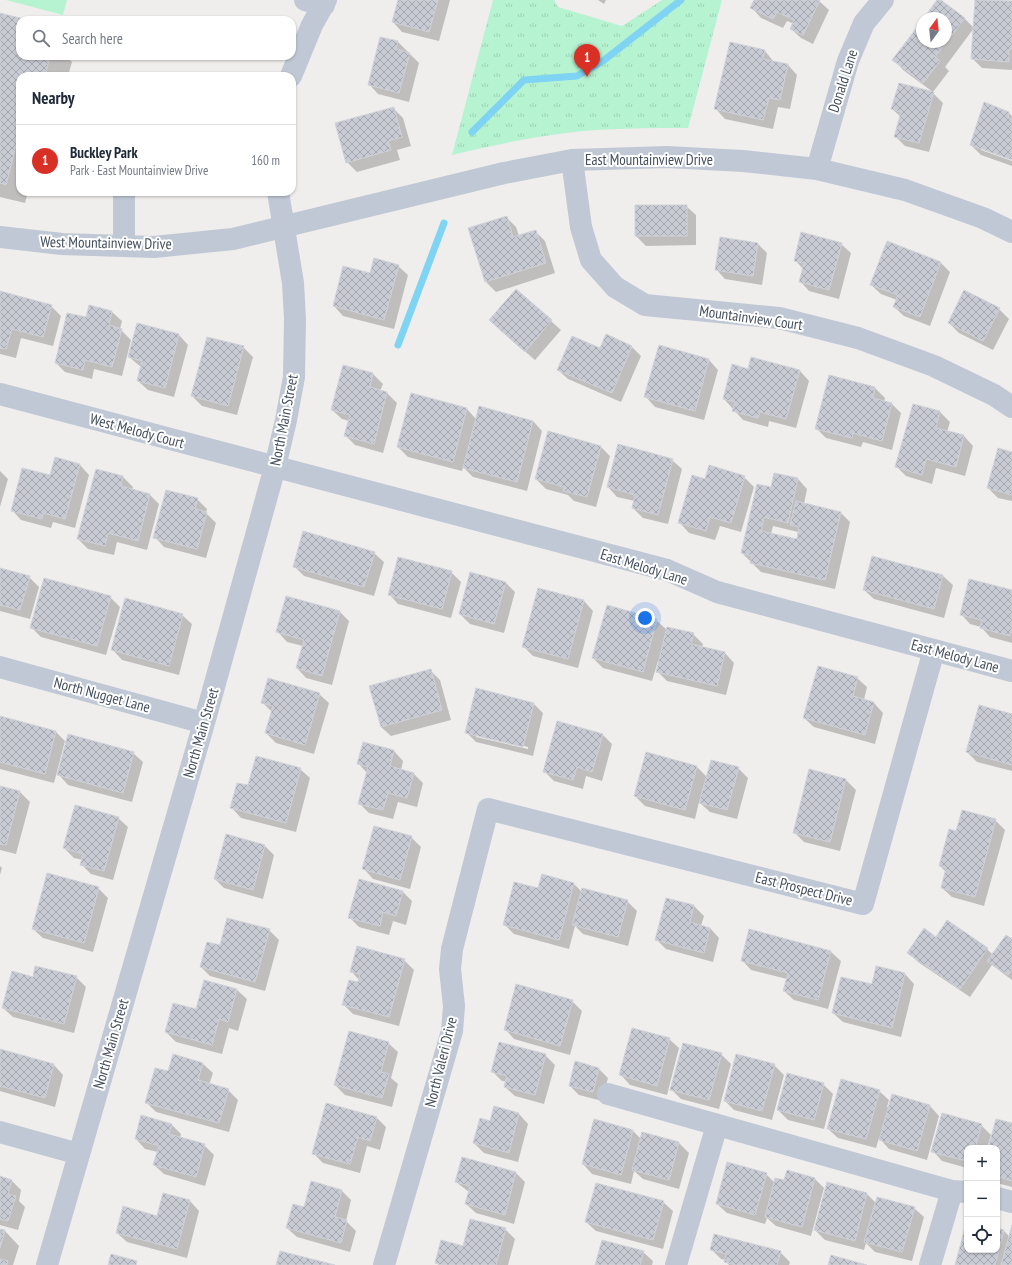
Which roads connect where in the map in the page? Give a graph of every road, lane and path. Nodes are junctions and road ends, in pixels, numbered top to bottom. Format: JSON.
{"nodes":[{"id":1,"x":883,"y":0,"type":"edge"},
{"id":2,"x":318,"y":2,"type":"edge"},
{"id":3,"x":294,"y":72,"type":"edge"},
{"id":4,"x":572,"y":160,"type":"junction"},
{"id":5,"x":817,"y":169,"type":"junction"},
{"id":6,"x":124,"y":196,"type":"edge"},
{"id":7,"x":278,"y":196,"type":"edge"},
{"id":8,"x":282,"y":228,"type":"junction"},
{"id":9,"x":1012,"y":232,"type":"edge"},
{"id":10,"x":0,"y":238,"type":"edge"},
{"id":11,"x":124,"y":246,"type":"junction"},
{"id":12,"x":0,"y":394,"type":"edge"},
{"id":13,"x":1012,"y":407,"type":"edge"},
{"id":14,"x":275,"y":467,"type":"junction"},
{"id":15,"x":934,"y":650,"type":"junction"},
{"id":16,"x":0,"y":667,"type":"edge"},
{"id":17,"x":1012,"y":671,"type":"edge"},
{"id":18,"x":204,"y":723,"type":"junction"},
{"id":19,"x":488,"y":809,"type":"joint"},
{"id":20,"x":608,"y":1094,"type":"dead end"},
{"id":21,"x":717,"y":1124,"type":"junction"},
{"id":22,"x":0,"y":1132,"type":"edge"},
{"id":23,"x":79,"y":1154,"type":"junction"},
{"id":24,"x":960,"y":1191,"type":"edge"},
{"id":25,"x":1000,"y":1199,"type":"edge"},
{"id":26,"x":1012,"y":1202,"type":"edge"},
{"id":27,"x":47,"y":1265,"type":"edge"},
{"id":28,"x":384,"y":1265,"type":"edge"},
{"id":29,"x":676,"y":1265,"type":"edge"},
{"id":30,"x":930,"y":1265,"type":"edge"}],
"edges":[{"from":1,"to":5,"type":"street","name":"Donald Lane"},
{"from":2,"to":3,"type":"street"},
{"from":4,"to":5,"type":"street","name":"East Mountainview Drive"},
{"from":4,"to":8,"type":"street","name":"East Mountainview Drive"},
{"from":4,"to":13,"type":"street","name":"Mountainview Court"},
{"from":5,"to":9,"type":"street","name":"East Mountainview Drive"},
{"from":6,"to":11,"type":"street"},
{"from":7,"to":8,"type":"street","name":"North Main Street"},
{"from":8,"to":11,"type":"street","name":"West Mountainview Drive"},
{"from":8,"to":14,"type":"street","name":"North Main Street"},
{"from":10,"to":11,"type":"street","name":"West Mountainview Drive"},
{"from":12,"to":14,"type":"street","name":"West Melody Court"},
{"from":14,"to":15,"type":"street","name":"East Melody Lane"},
{"from":14,"to":18,"type":"street","name":"North Main Street"},
{"from":15,"to":17,"type":"street","name":"East Melody Lane"},
{"from":15,"to":19,"type":"street","name":"East Prospect Drive"},
{"from":16,"to":18,"type":"street","name":"North Nugget Lane"},
{"from":18,"to":23,"type":"street","name":"North Main Street"},
{"from":19,"to":28,"type":"street","name":"North Valeri Drive"},
{"from":20,"to":21,"type":"street"},
{"from":21,"to":24,"type":"street"},
{"from":21,"to":29,"type":"street"},
{"from":22,"to":23,"type":"street"},
{"from":23,"to":27,"type":"street","name":"North Main Street"},
{"from":24,"to":30,"type":"street"},
{"from":25,"to":26,"type":"street"}]}
